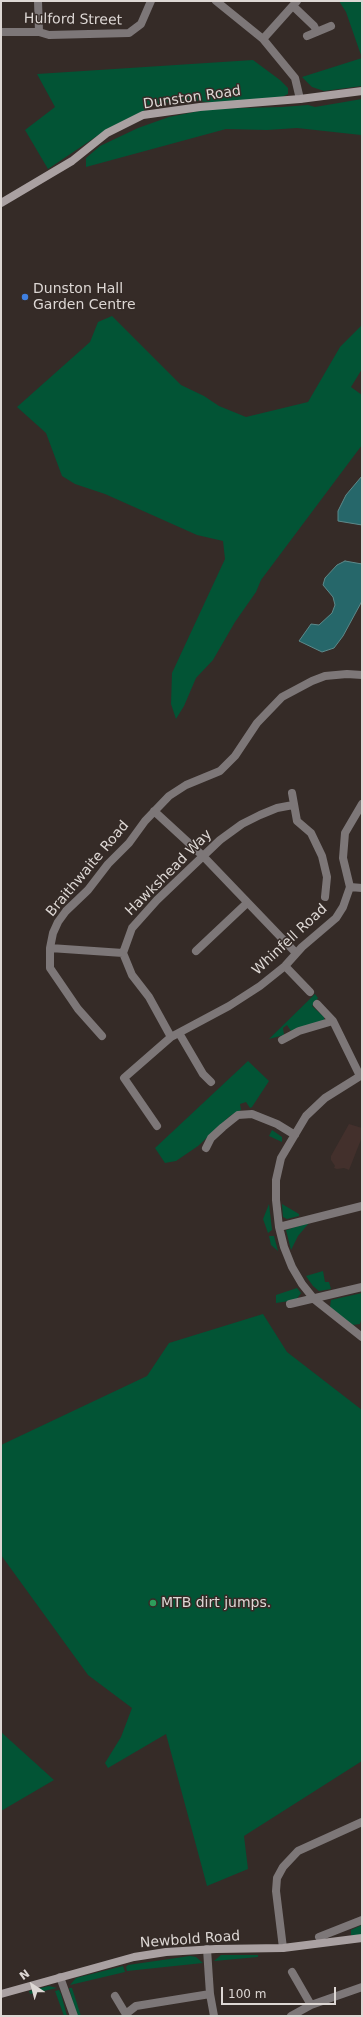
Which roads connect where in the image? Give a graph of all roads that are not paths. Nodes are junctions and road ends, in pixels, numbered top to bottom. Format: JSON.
{"nodes":[{"id":1,"x":38,"y":1,"type":"edge"},
{"id":2,"x":151,"y":1,"type":"edge"},
{"id":3,"x":216,"y":1,"type":"edge"},
{"id":4,"x":295,"y":4,"type":"edge"},
{"id":5,"x":331,"y":26,"type":"dead end"},
{"id":6,"x":1,"y":32,"type":"edge"},
{"id":7,"x":39,"y":32,"type":"junction"},
{"id":8,"x":317,"y":32,"type":"junction"},
{"id":9,"x":307,"y":36,"type":"dead end"},
{"id":10,"x":263,"y":39,"type":"junction"},
{"id":11,"x":362,"y":91,"type":"edge"},
{"id":12,"x":300,"y":99,"type":"junction"},
{"id":13,"x":1,"y":203,"type":"edge"},
{"id":14,"x":362,"y":675,"type":"edge"},
{"id":15,"x":292,"y":793,"type":"dead end"},
{"id":16,"x":362,"y":804,"type":"edge"},
{"id":17,"x":293,"y":805,"type":"junction"},
{"id":18,"x":154,"y":812,"type":"junction"},
{"id":19,"x":203,"y":856,"type":"junction"},
{"id":20,"x":350,"y":887,"type":"junction"},
{"id":21,"x":362,"y":888,"type":"edge"},
{"id":22,"x":325,"y":897,"type":"dead end"},
{"id":23,"x":247,"y":903,"type":"junction"},
{"id":24,"x":50,"y":948,"type":"junction"},
{"id":25,"x":196,"y":951,"type":"dead end"},
{"id":26,"x":123,"y":953,"type":"junction"},
{"id":27,"x":296,"y":953,"type":"junction"},
{"id":28,"x":285,"y":966,"type":"junction"},
{"id":29,"x":310,"y":992,"type":"dead end"},
{"id":30,"x":317,"y":1004,"type":"dead end"},
{"id":31,"x":333,"y":1021,"type":"junction"},
{"id":32,"x":180,"y":1033,"type":"junction"},
{"id":33,"x":102,"y":1036,"type":"dead end"},
{"id":34,"x":171,"y":1037,"type":"junction"},
{"id":35,"x":282,"y":1040,"type":"dead end"},
{"id":36,"x":361,"y":1075,"type":"edge"},
{"id":37,"x":210,"y":1082,"type":"dead end"},
{"id":38,"x":157,"y":1126,"type":"dead end"},
{"id":39,"x":295,"y":1135,"type":"junction"},
{"id":40,"x":206,"y":1148,"type":"dead end"},
{"id":41,"x":362,"y":1206,"type":"edge"},
{"id":42,"x":279,"y":1227,"type":"junction"},
{"id":43,"x":362,"y":1287,"type":"edge"},
{"id":44,"x":314,"y":1299,"type":"junction"},
{"id":45,"x":290,"y":1304,"type":"dead end"},
{"id":46,"x":362,"y":1337,"type":"edge"},
{"id":47,"x":362,"y":1822,"type":"edge"},
{"id":48,"x":362,"y":1920,"type":"edge"},
{"id":49,"x":319,"y":1937,"type":"dead end"},
{"id":50,"x":362,"y":1938,"type":"edge"},
{"id":51,"x":282,"y":1948,"type":"junction"},
{"id":52,"x":207,"y":1949,"type":"junction"},
{"id":53,"x":292,"y":1972,"type":"dead end"},
{"id":54,"x":60,"y":1976,"type":"junction"},
{"id":55,"x":362,"y":1987,"type":"edge"},
{"id":56,"x":1,"y":1994,"type":"edge"},
{"id":57,"x":210,"y":1994,"type":"junction"},
{"id":58,"x":115,"y":1996,"type":"dead end"},
{"id":59,"x":311,"y":2006,"type":"junction"},
{"id":60,"x":127,"y":2015,"type":"edge"},
{"id":61,"x":74,"y":2016,"type":"edge"},
{"id":62,"x":214,"y":2016,"type":"edge"},
{"id":63,"x":291,"y":2016,"type":"edge"}],
"edges":[{"from":1,"to":7,"type":"street"},
{"from":2,"to":7,"type":"street","name":"Hulford Street"},
{"from":3,"to":10,"type":"street"},
{"from":4,"to":8,"type":"street"},
{"from":4,"to":10,"type":"street"},
{"from":5,"to":8,"type":"street"},
{"from":6,"to":7,"type":"street","name":"Hulford Street"},
{"from":8,"to":9,"type":"street"},
{"from":10,"to":12,"type":"street"},
{"from":11,"to":12,"type":"main road","name":"Dunston Road"},
{"from":12,"to":13,"type":"main road","name":"Dunston Road"},
{"from":14,"to":18,"type":"street","name":"Braithwaite Road"},
{"from":15,"to":17,"type":"street"},
{"from":16,"to":20,"type":"street"},
{"from":17,"to":19,"type":"street","name":"Hawkshead Way"},
{"from":17,"to":22,"type":"street"},
{"from":18,"to":19,"type":"street"},
{"from":18,"to":24,"type":"street","name":"Braithwaite Road"},
{"from":19,"to":23,"type":"street"},
{"from":19,"to":26,"type":"street","name":"Hawkshead Way"},
{"from":20,"to":21,"type":"street"},
{"from":20,"to":27,"type":"street","name":"Whinfell Road"},
{"from":23,"to":25,"type":"street"},
{"from":23,"to":27,"type":"street"},
{"from":24,"to":26,"type":"street"},
{"from":24,"to":33,"type":"street","name":"Braithwaite Road"},
{"from":26,"to":34,"type":"street"},
{"from":27,"to":28,"type":"street","name":"Whinfell Road"},
{"from":28,"to":29,"type":"street"},
{"from":28,"to":32,"type":"street","name":"Whinfell Road"},
{"from":30,"to":31,"type":"street"},
{"from":31,"to":35,"type":"street"},
{"from":31,"to":36,"type":"street"},
{"from":32,"to":34,"type":"street","name":"Whinfell Road"},
{"from":32,"to":37,"type":"street"},
{"from":34,"to":38,"type":"street","name":"Whinfell Road"},
{"from":36,"to":39,"type":"street"},
{"from":39,"to":40,"type":"street"},
{"from":39,"to":42,"type":"street"},
{"from":41,"to":42,"type":"street"},
{"from":42,"to":44,"type":"street"},
{"from":43,"to":44,"type":"street"},
{"from":44,"to":45,"type":"street"},
{"from":44,"to":46,"type":"street"},
{"from":47,"to":51,"type":"street"},
{"from":48,"to":49,"type":"street"},
{"from":50,"to":51,"type":"main road","name":"Newbold Road"},
{"from":51,"to":52,"type":"main road","name":"Newbold Road"},
{"from":52,"to":54,"type":"main road","name":"Newbold Road"},
{"from":52,"to":57,"type":"street"},
{"from":53,"to":59,"type":"street"},
{"from":54,"to":56,"type":"main road","name":"Newbold Road"},
{"from":54,"to":61,"type":"street"},
{"from":55,"to":59,"type":"street"},
{"from":57,"to":60,"type":"street"},
{"from":57,"to":62,"type":"street"},
{"from":58,"to":60,"type":"street"},
{"from":59,"to":63,"type":"street"}]}
